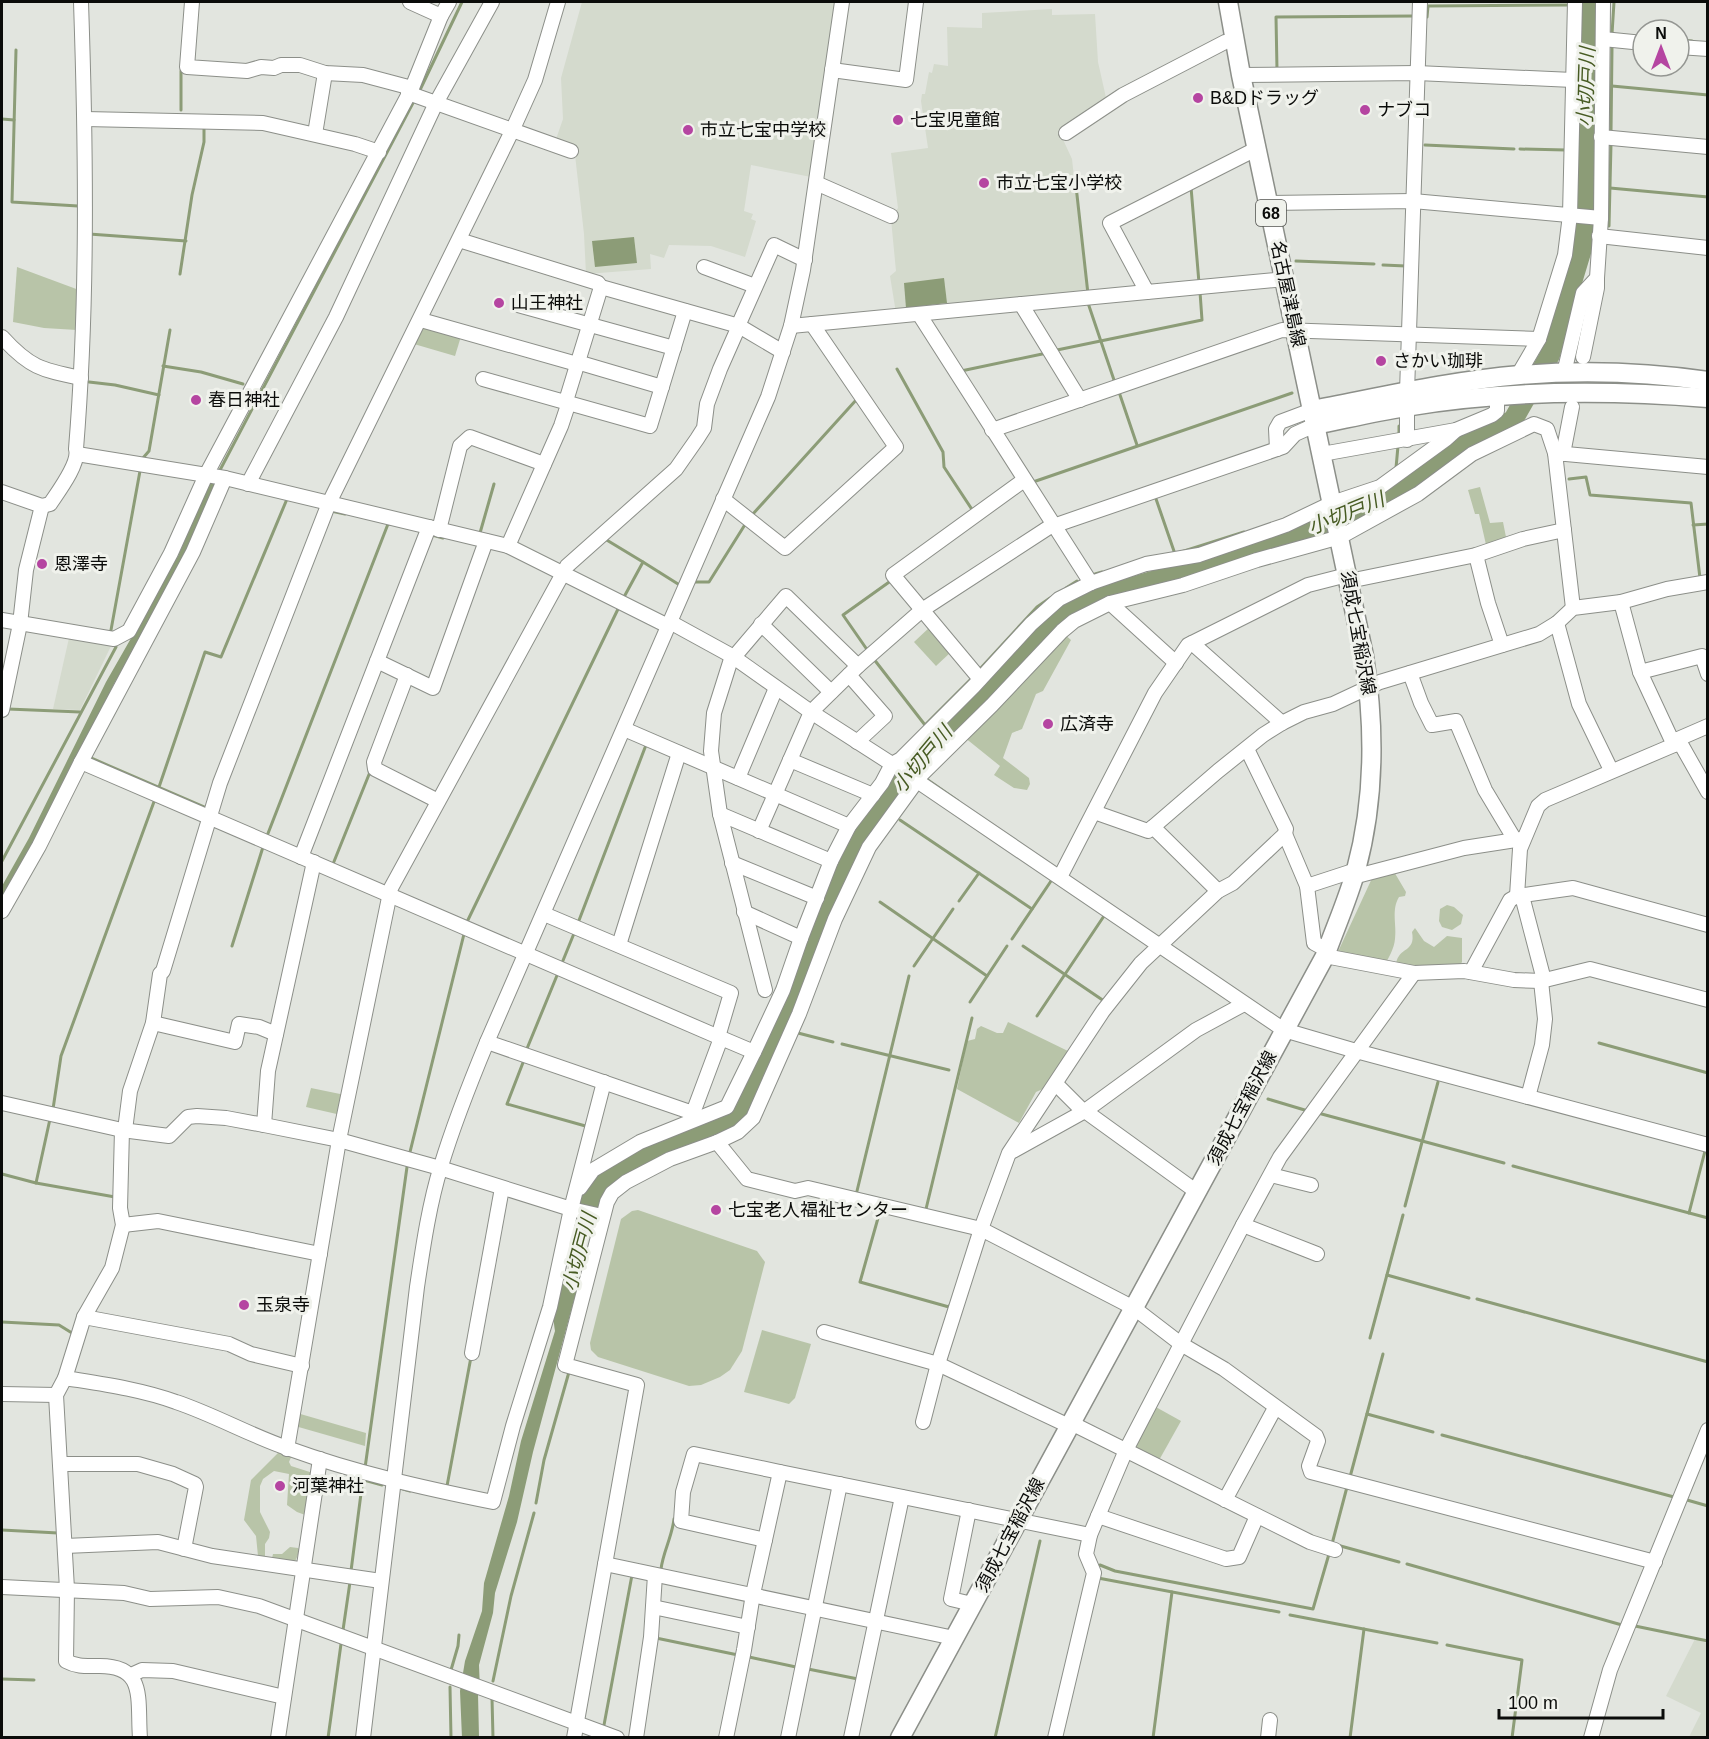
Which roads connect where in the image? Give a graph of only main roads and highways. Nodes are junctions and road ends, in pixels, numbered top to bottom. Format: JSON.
{"nodes":[{"id":1,"x":1228,"y":2,"type":"edge"},
{"id":2,"x":1707,"y":381,"type":"edge"},
{"id":3,"x":1707,"y":398,"type":"edge"},
{"id":4,"x":1407,"y":399,"type":"junction"},
{"id":5,"x":1314,"y":417,"type":"junction"},
{"id":6,"x":900,"y":1737,"type":"edge"}],
"edges":[{"from":1,"to":5,"type":"main road","name":"名古屋津島線","number":"68"},
{"from":2,"to":4,"type":"main road"},
{"from":3,"to":4,"type":"main road"},
{"from":4,"to":5,"type":"main road"},
{"from":5,"to":6,"type":"main road","name":"須成七宝稲沢線"}]}
